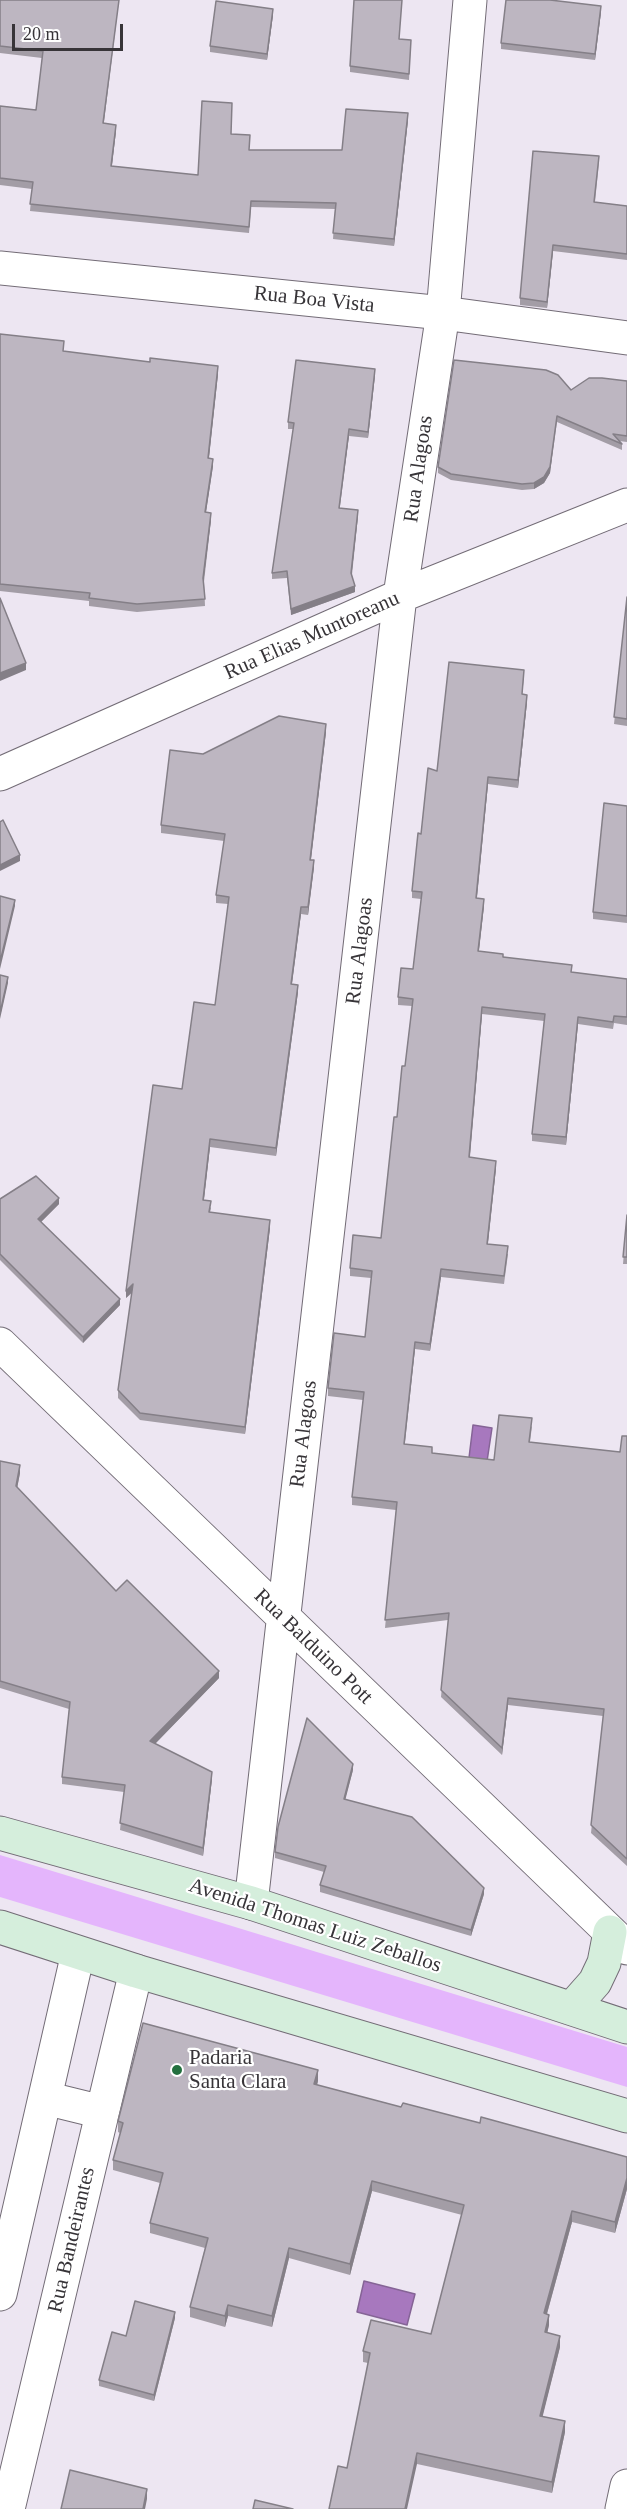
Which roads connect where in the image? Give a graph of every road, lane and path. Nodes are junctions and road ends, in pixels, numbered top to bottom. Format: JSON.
{"nodes":[{"id":1,"x":470,"y":0,"type":"edge"},
{"id":2,"x":0,"y":268,"type":"edge"},
{"id":3,"x":442,"y":313,"type":"junction"},
{"id":4,"x":627,"y":338,"type":"edge"},
{"id":5,"x":627,"y":505,"type":"edge"},
{"id":6,"x":400,"y":596,"type":"junction"},
{"id":7,"x":0,"y":774,"type":"edge"},
{"id":8,"x":0,"y":1344,"type":"edge"},
{"id":9,"x":283,"y":1618,"type":"junction"},
{"id":10,"x":0,"y":1833,"type":"edge"},
{"id":11,"x":251,"y":1903,"type":"junction"},
{"id":12,"x":0,"y":1927,"type":"edge"},
{"id":13,"x":619,"y":1940,"type":"edge"},
{"id":14,"x":78,"y":1953,"type":"junction"},
{"id":15,"x":136,"y":1971,"type":"junction"},
{"id":16,"x":572,"y":2008,"type":"junction"},
{"id":17,"x":627,"y":2027,"type":"edge"},
{"id":18,"x":45,"y":2098,"type":"junction"},
{"id":19,"x":102,"y":2112,"type":"junction"},
{"id":20,"x":627,"y":2116,"type":"edge"},
{"id":21,"x":0,"y":2294,"type":"edge"},
{"id":22,"x":7,"y":2494,"type":"edge"}],
"edges":[{"from":1,"to":3,"type":"street","name":"Rua Alagoas"},
{"from":2,"to":3,"type":"street","name":"Rua Boa Vista"},
{"from":3,"to":4,"type":"street","name":"Rua Boa Vista"},
{"from":3,"to":6,"type":"street","name":"Rua Alagoas"},
{"from":5,"to":6,"type":"street","name":"Rua Elias Muntoreanu"},
{"from":6,"to":7,"type":"street","name":"Rua Elias Muntoreanu"},
{"from":6,"to":9,"type":"street","name":"Rua Alagoas"},
{"from":8,"to":9,"type":"street","name":"Rua Balduino Pott"},
{"from":9,"to":11,"type":"street","name":"Rua Alagoas"},
{"from":9,"to":13,"type":"street","name":"Rua Balduino Pott"},
{"from":10,"to":11,"type":"main road","name":"Avenida Thomas Luiz Zeballos"},
{"from":11,"to":16,"type":"main road","name":"Avenida Thomas Luiz Zeballos"},
{"from":12,"to":14,"type":"main road"},
{"from":13,"to":16,"type":"main road"},
{"from":14,"to":15,"type":"main road"},
{"from":14,"to":18,"type":"street"},
{"from":15,"to":19,"type":"street","name":"Rua Bandeirantes"},
{"from":15,"to":20,"type":"main road"},
{"from":16,"to":17,"type":"main road","name":"Avenida Thomas Luiz Zeballos"},
{"from":18,"to":19,"type":"street"},
{"from":18,"to":21,"type":"street"},
{"from":19,"to":22,"type":"street","name":"Rua Bandeirantes"}]}
